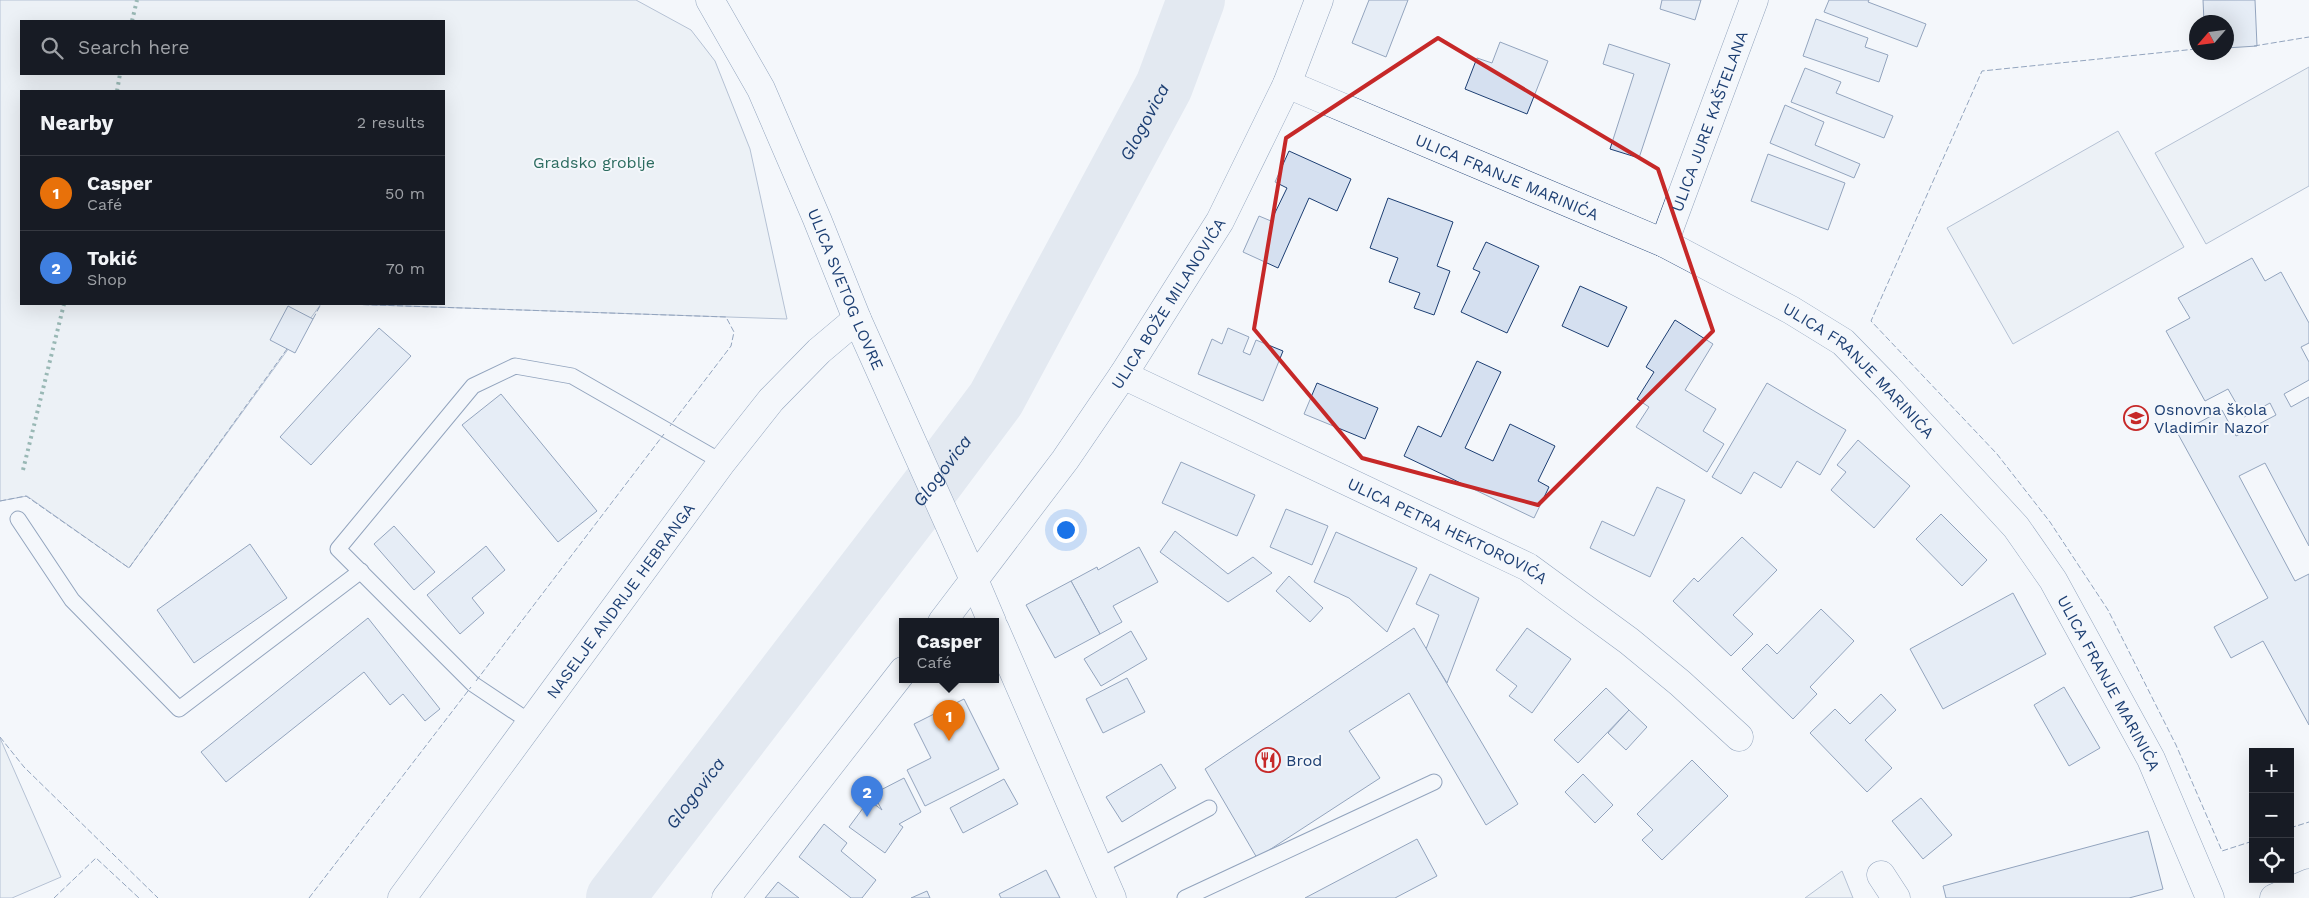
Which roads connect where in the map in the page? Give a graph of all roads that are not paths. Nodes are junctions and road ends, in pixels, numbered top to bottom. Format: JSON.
{"nodes":[{"id":1,"x":710,"y":0,"type":"edge"},
{"id":2,"x":1320,"y":0,"type":"edge"},
{"id":3,"x":1754,"y":0,"type":"edge"},
{"id":4,"x":1286,"y":84,"type":"junction"},
{"id":5,"x":1664,"y":243,"type":"junction"},
{"id":6,"x":857,"y":319,"type":"junction"},
{"id":7,"x":1123,"y":375,"type":"junction"},
{"id":8,"x":722,"y":462,"type":"junction"},
{"id":9,"x":18,"y":519,"type":"dead end"},
{"id":10,"x":361,"y":571,"type":"junction"},
{"id":11,"x":975,"y":582,"type":"junction"},
{"id":12,"x":945,"y":618,"type":"edge"},
{"id":13,"x":990,"y":618,"type":"edge"},
{"id":14,"x":999,"y":638,"type":"edge"},
{"id":15,"x":899,"y":676,"type":"edge"},
{"id":16,"x":530,"y":722,"type":"junction"},
{"id":17,"x":1739,"y":737,"type":"dead end"},
{"id":18,"x":1434,"y":782,"type":"dead end"},
{"id":19,"x":1209,"y":808,"type":"dead end"},
{"id":20,"x":1098,"y":867,"type":"junction"},
{"id":21,"x":1880,"y":875,"type":"dead end"},
{"id":22,"x":2309,"y":883,"type":"edge"},
{"id":23,"x":402,"y":898,"type":"edge"},
{"id":24,"x":726,"y":898,"type":"edge"},
{"id":25,"x":1112,"y":898,"type":"edge"},
{"id":26,"x":1185,"y":898,"type":"edge"},
{"id":27,"x":1896,"y":898,"type":"edge"},
{"id":28,"x":2210,"y":898,"type":"edge"},
{"id":29,"x":2274,"y":898,"type":"edge"}],
"edges":[{"from":1,"to":6,"type":"street","name":"ULICA SVETOG LOVRE"},
{"from":2,"to":4,"type":"street","name":"ULICA BOŽE MILANOVIĆA"},
{"from":3,"to":5,"type":"street","name":"ULICA JURE KAŠTELANA"},
{"from":4,"to":5,"type":"street","name":"ULICA FRANJE MARINIĆA"},
{"from":4,"to":7,"type":"street","name":"ULICA BOŽE MILANOVIĆA"},
{"from":5,"to":28,"type":"street","name":"ULICA FRANJE MARINIĆA"},
{"from":6,"to":8,"type":"street","name":"NASELJE ANDRIJE HEBRANGA"},
{"from":6,"to":11,"type":"street","name":"ULICA SVETOG LOVRE"},
{"from":7,"to":11,"type":"street","name":"ULICA BOŽE MILANOVIĆA"},
{"from":7,"to":17,"type":"street","name":"ULICA PETRA HEKTOROVIĆA"},
{"from":8,"to":10,"type":"lane"},
{"from":8,"to":16,"type":"street","name":"NASELJE ANDRIJE HEBRANGA"},
{"from":9,"to":10,"type":"lane"},
{"from":10,"to":16,"type":"lane"},
{"from":11,"to":12,"type":"street","name":"ULICA BOŽE MILANOVIĆA"},
{"from":11,"to":13,"type":"street","name":"ULICA SVETOG LOVRE"},
{"from":14,"to":20,"type":"street"},
{"from":15,"to":24,"type":"street"},
{"from":16,"to":23,"type":"street","name":"NASELJE ANDRIJE HEBRANGA"},
{"from":18,"to":26,"type":"lane"},
{"from":19,"to":20,"type":"lane"},
{"from":20,"to":25,"type":"street"},
{"from":21,"to":27,"type":"street"},
{"from":22,"to":29,"type":"street"}]}
